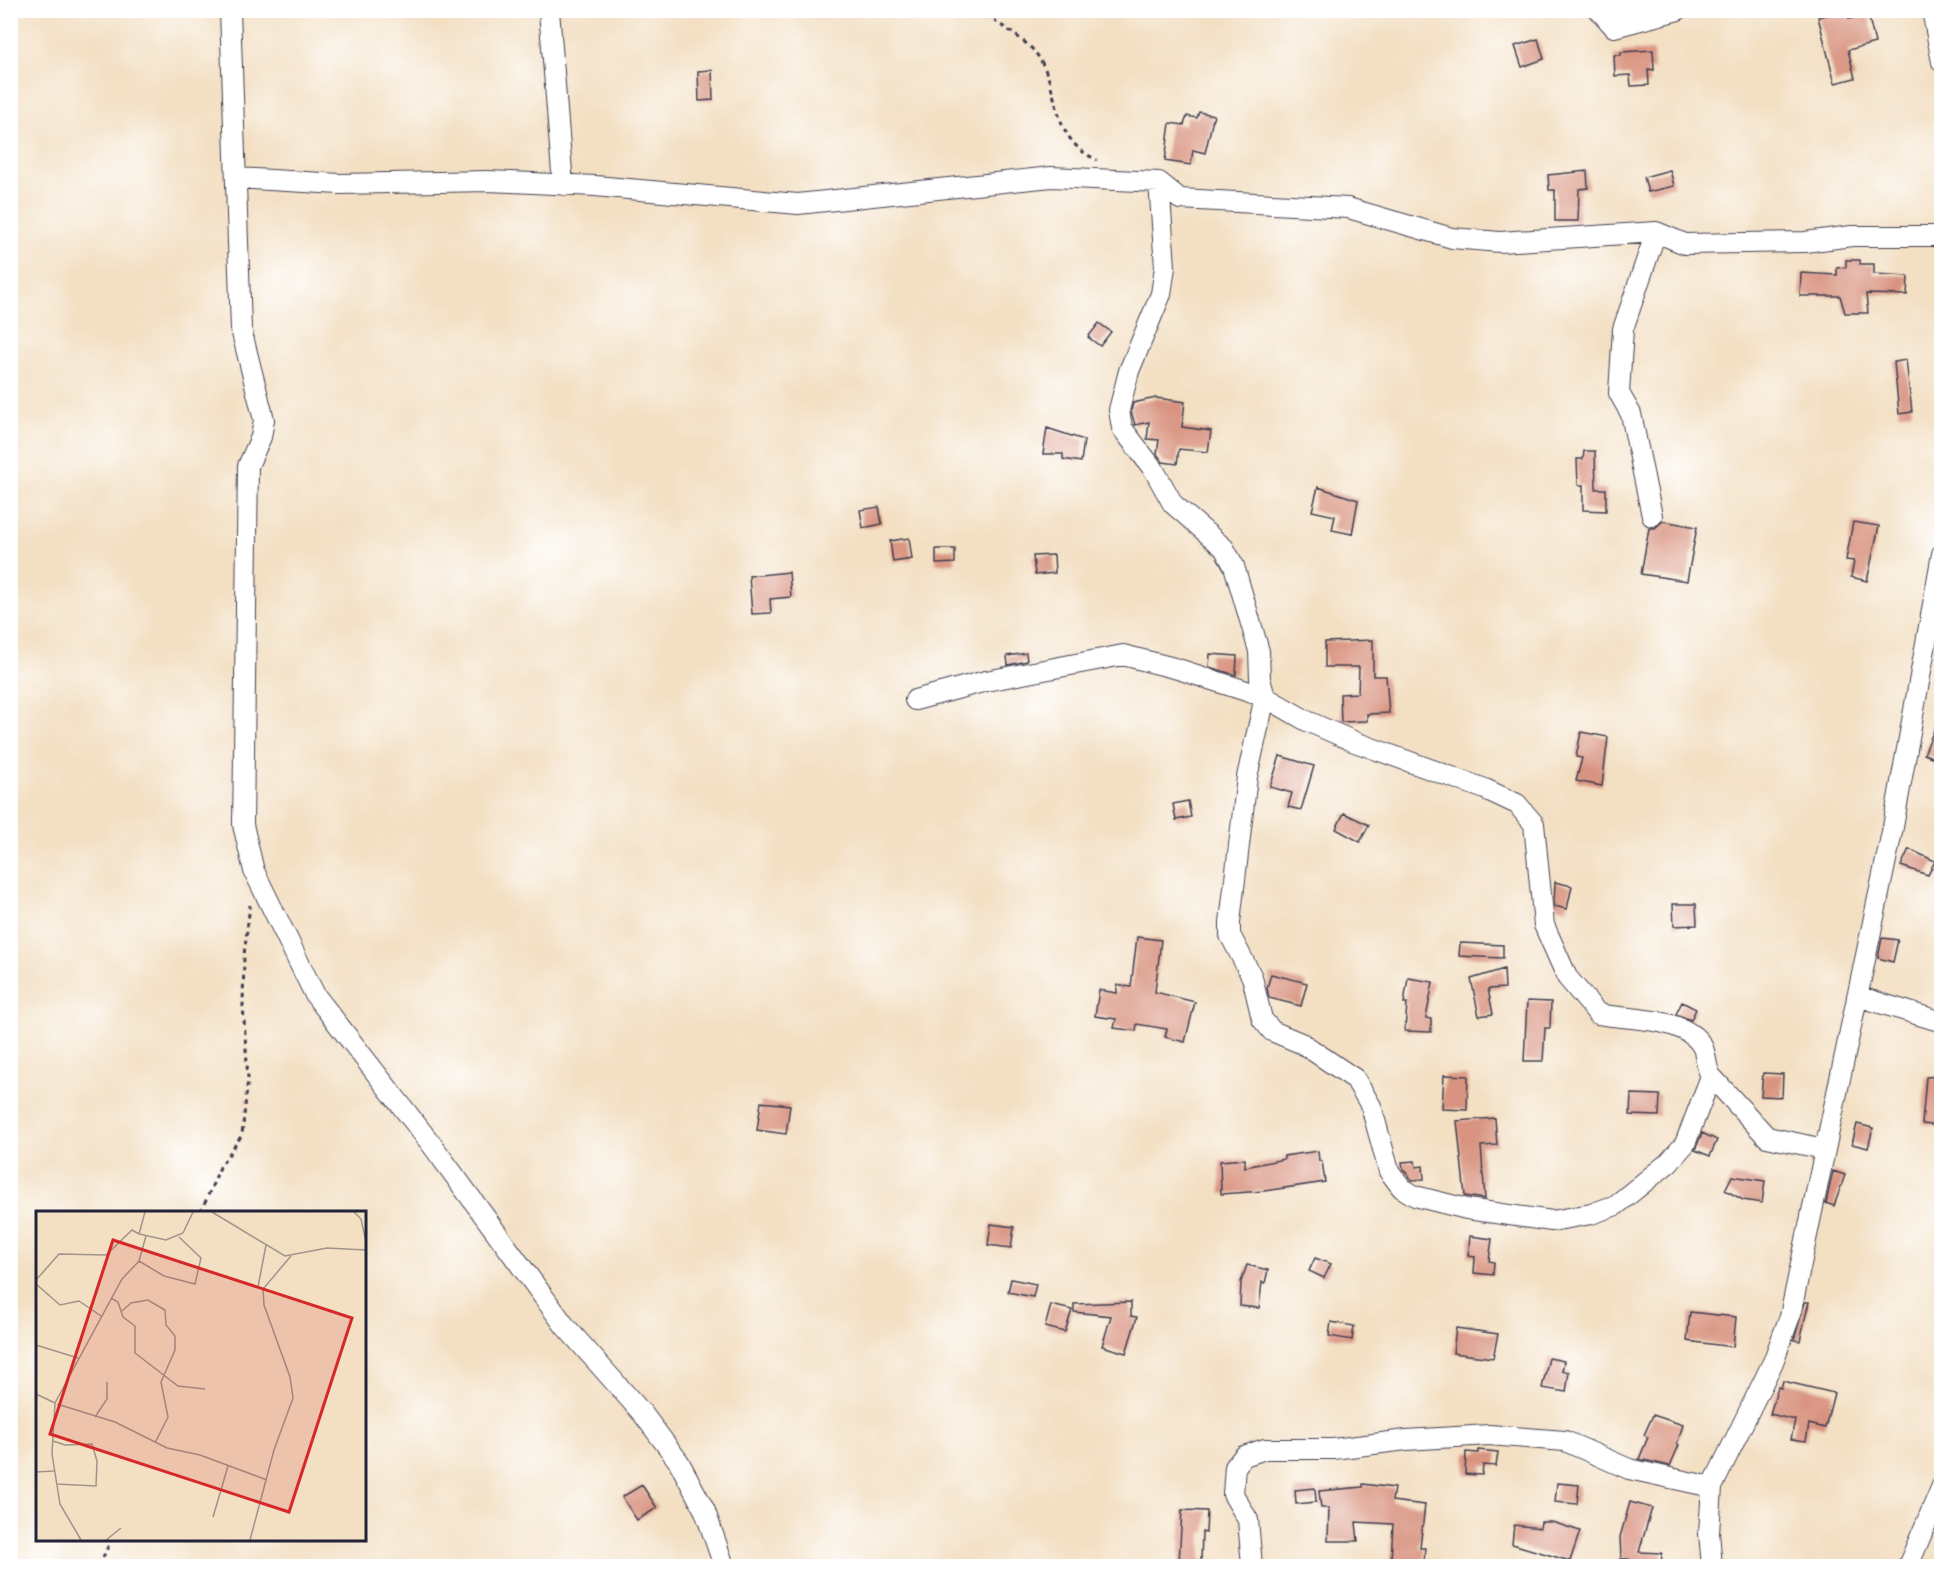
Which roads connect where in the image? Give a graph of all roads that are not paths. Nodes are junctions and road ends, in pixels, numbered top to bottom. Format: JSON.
{"nodes":[{"id":1,"x":230,"y":10,"type":"edge"},
{"id":2,"x":549,"y":10,"type":"edge"},
{"id":3,"x":1599,"y":10,"type":"edge"},
{"id":4,"x":1678,"y":10,"type":"edge"},
{"id":5,"x":1932,"y":10,"type":"edge"},
{"id":6,"x":1941,"y":62,"type":"edge"},
{"id":7,"x":236,"y":178,"type":"junction"},
{"id":8,"x":1159,"y":182,"type":"junction"},
{"id":9,"x":563,"y":185,"type":"junction"},
{"id":10,"x":1656,"y":231,"type":"junction"},
{"id":11,"x":1941,"y":236,"type":"edge"},
{"id":12,"x":1652,"y":516,"type":"dead end"},
{"id":13,"x":1941,"y":554,"type":"edge"},
{"id":14,"x":1935,"y":624,"type":"edge"},
{"id":15,"x":1265,"y":697,"type":"junction"},
{"id":16,"x":915,"y":700,"type":"dead end"},
{"id":17,"x":1857,"y":996,"type":"junction"},
{"id":18,"x":1941,"y":1022,"type":"edge"},
{"id":19,"x":1711,"y":1076,"type":"junction"},
{"id":20,"x":1824,"y":1149,"type":"junction"},
{"id":21,"x":1941,"y":1486,"type":"edge"},
{"id":22,"x":1712,"y":1487,"type":"junction"},
{"id":23,"x":724,"y":1566,"type":"edge"},
{"id":24,"x":1252,"y":1566,"type":"edge"},
{"id":25,"x":1712,"y":1566,"type":"edge"},
{"id":26,"x":1908,"y":1566,"type":"edge"}],
"edges":[{"from":1,"to":7,"type":"street"},
{"from":2,"to":9,"type":"street"},
{"from":3,"to":4,"type":"street"},
{"from":5,"to":6,"type":"street"},
{"from":7,"to":9,"type":"street"},
{"from":7,"to":23,"type":"street"},
{"from":8,"to":9,"type":"street"},
{"from":8,"to":10,"type":"street"},
{"from":8,"to":15,"type":"street"},
{"from":10,"to":11,"type":"street"},
{"from":10,"to":12,"type":"street"},
{"from":13,"to":14,"type":"street"},
{"from":14,"to":17,"type":"street"},
{"from":15,"to":16,"type":"street"},
{"from":15,"to":19,"type":"street"},
{"from":15,"to":19,"type":"street"},
{"from":17,"to":18,"type":"street"},
{"from":17,"to":20,"type":"street"},
{"from":19,"to":20,"type":"street"},
{"from":20,"to":22,"type":"street"},
{"from":21,"to":26,"type":"street"},
{"from":22,"to":24,"type":"street"},
{"from":22,"to":25,"type":"street"}]}
